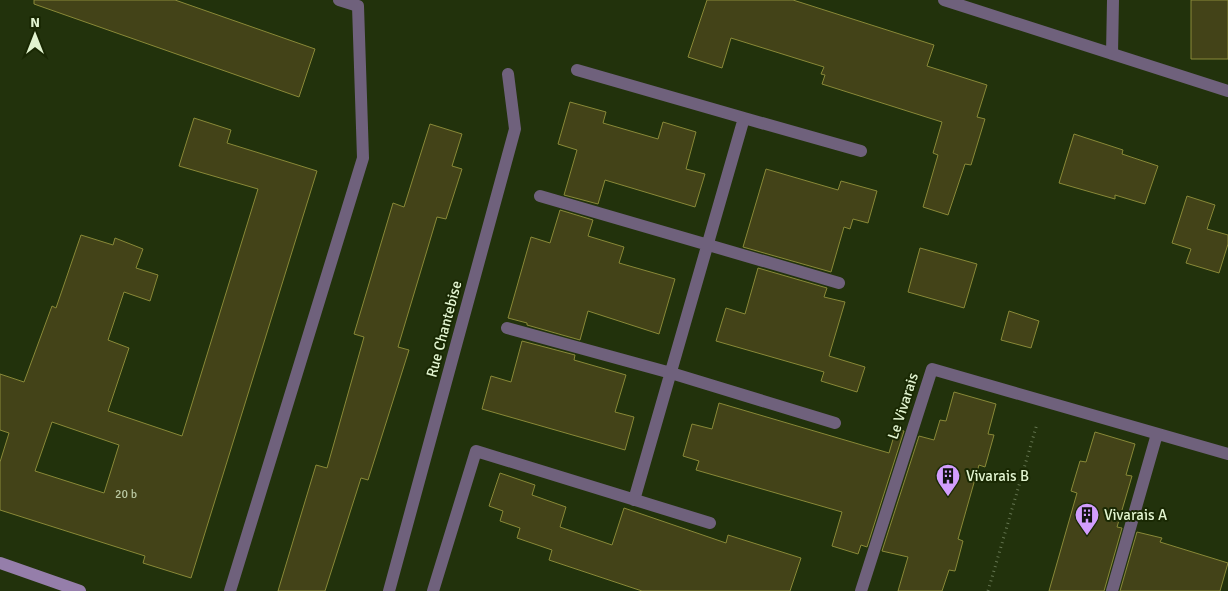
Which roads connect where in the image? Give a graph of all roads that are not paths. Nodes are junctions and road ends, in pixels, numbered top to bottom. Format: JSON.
{"nodes":[{"id":1,"x":339,"y":0,"type":"edge"},
{"id":2,"x":944,"y":0,"type":"edge"},
{"id":3,"x":1113,"y":0,"type":"edge"},
{"id":4,"x":362,"y":3,"type":"edge"},
{"id":5,"x":1112,"y":54,"type":"junction"},
{"id":6,"x":577,"y":70,"type":"dead end"},
{"id":7,"x":508,"y":74,"type":"dead end"},
{"id":8,"x":1228,"y":91,"type":"edge"},
{"id":9,"x":744,"y":118,"type":"junction"},
{"id":10,"x":861,"y":151,"type":"dead end"},
{"id":11,"x":540,"y":196,"type":"dead end"},
{"id":12,"x":708,"y":246,"type":"junction"},
{"id":13,"x":839,"y":283,"type":"dead end"},
{"id":14,"x":507,"y":328,"type":"dead end"},
{"id":15,"x":671,"y":373,"type":"junction"},
{"id":16,"x":835,"y":423,"type":"dead end"},
{"id":17,"x":1157,"y":434,"type":"junction"},
{"id":18,"x":1228,"y":454,"type":"edge"},
{"id":19,"x":634,"y":500,"type":"junction"},
{"id":20,"x":710,"y":523,"type":"dead end"},
{"id":21,"x":0,"y":563,"type":"edge"},
{"id":22,"x":80,"y":591,"type":"edge"},
{"id":23,"x":230,"y":591,"type":"edge"},
{"id":24,"x":389,"y":591,"type":"edge"},
{"id":25,"x":433,"y":591,"type":"edge"},
{"id":26,"x":860,"y":591,"type":"edge"},
{"id":27,"x":1112,"y":591,"type":"edge"}],
"edges":[{"from":1,"to":4,"type":"street"},
{"from":2,"to":5,"type":"street"},
{"from":3,"to":5,"type":"street"},
{"from":4,"to":23,"type":"street"},
{"from":5,"to":8,"type":"street"},
{"from":6,"to":9,"type":"street"},
{"from":7,"to":24,"type":"street","name":"Rue Chantebise"},
{"from":9,"to":10,"type":"street"},
{"from":9,"to":12,"type":"street"},
{"from":11,"to":12,"type":"street"},
{"from":12,"to":13,"type":"street"},
{"from":12,"to":15,"type":"street"},
{"from":14,"to":15,"type":"street"},
{"from":15,"to":16,"type":"street"},
{"from":15,"to":19,"type":"street"},
{"from":17,"to":18,"type":"street","name":"Le Vivarais"},
{"from":17,"to":26,"type":"street","name":"Le Vivarais"},
{"from":17,"to":27,"type":"street"},
{"from":19,"to":20,"type":"street"},
{"from":19,"to":25,"type":"street"},
{"from":21,"to":22,"type":"street"}]}
